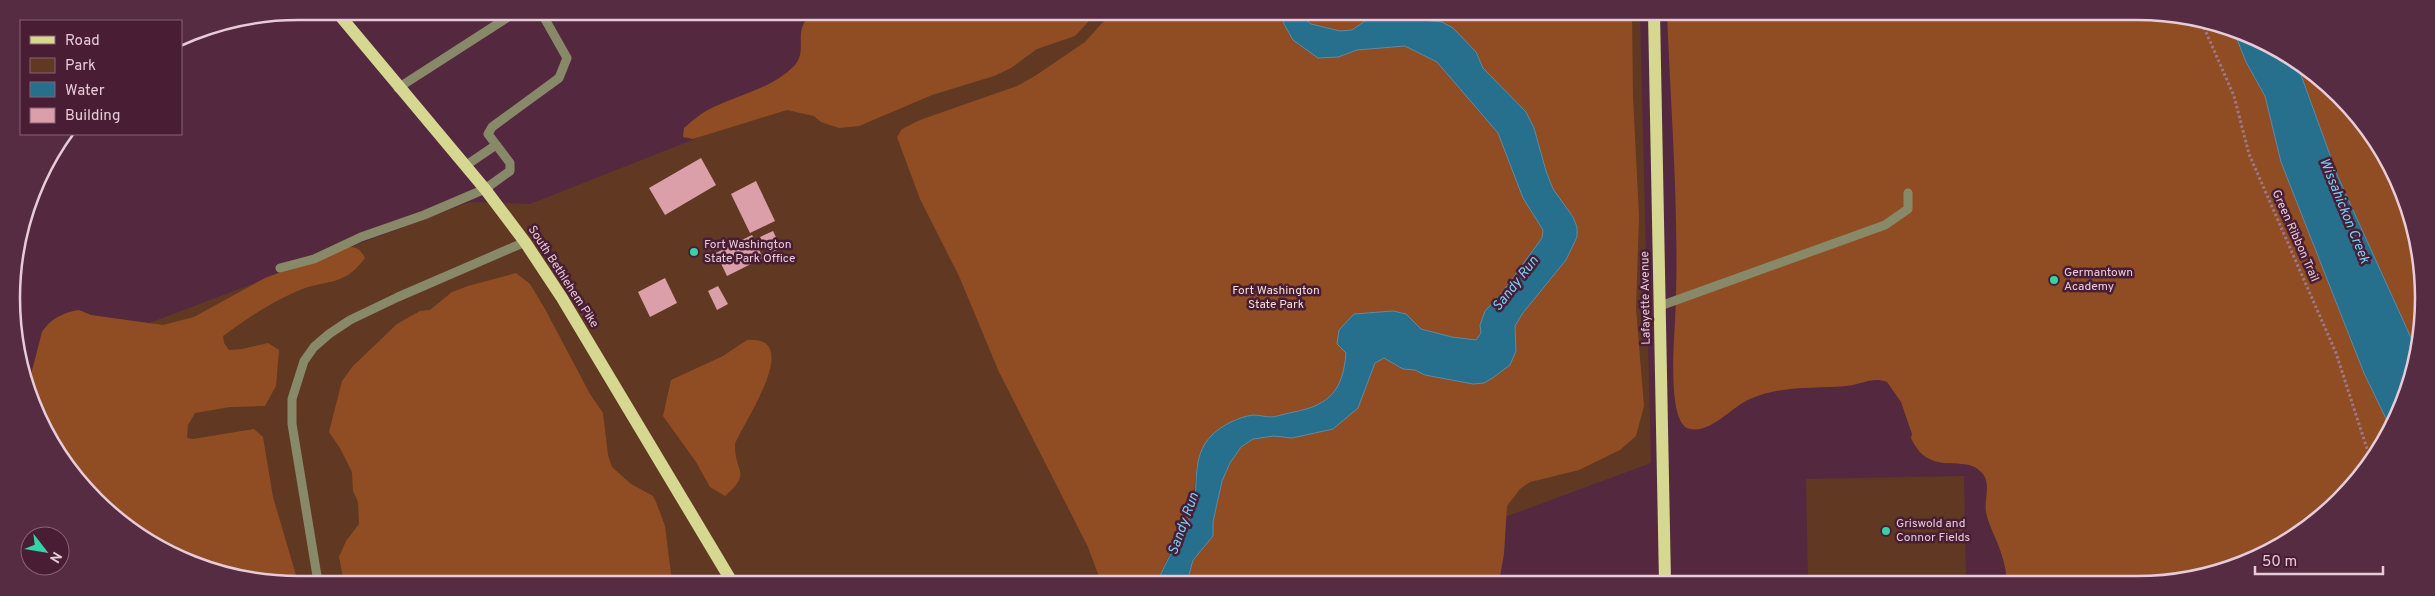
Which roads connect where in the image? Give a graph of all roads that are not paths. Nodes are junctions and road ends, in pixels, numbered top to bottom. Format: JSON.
{"nodes":[{"id":1,"x":343,"y":20,"type":"edge"},
{"id":2,"x":504,"y":20,"type":"edge"},
{"id":3,"x":546,"y":20,"type":"edge"},
{"id":4,"x":1654,"y":20,"type":"edge"},
{"id":5,"x":398,"y":88,"type":"junction"},
{"id":6,"x":496,"y":145,"type":"junction"},
{"id":7,"x":465,"y":166,"type":"junction"},
{"id":8,"x":484,"y":189,"type":"junction"},
{"id":9,"x":1908,"y":193,"type":"dead end"},
{"id":10,"x":525,"y":242,"type":"junction"},
{"id":11,"x":280,"y":268,"type":"dead end"},
{"id":12,"x":1660,"y":306,"type":"junction"},
{"id":13,"x":317,"y":576,"type":"edge"},
{"id":14,"x":728,"y":576,"type":"edge"},
{"id":15,"x":1665,"y":576,"type":"edge"}],
"edges":[{"from":1,"to":5,"type":"main road","name":"South Bethlehem Pike"},
{"from":2,"to":5,"type":"lane"},
{"from":3,"to":6,"type":"lane"},
{"from":4,"to":12,"type":"main road","name":"Lafayette Avenue"},
{"from":5,"to":7,"type":"main road","name":"South Bethlehem Pike"},
{"from":6,"to":7,"type":"lane"},
{"from":6,"to":8,"type":"lane"},
{"from":7,"to":8,"type":"main road","name":"South Bethlehem Pike"},
{"from":8,"to":10,"type":"main road","name":"South Bethlehem Pike"},
{"from":8,"to":11,"type":"lane"},
{"from":9,"to":12,"type":"lane"},
{"from":10,"to":13,"type":"lane"},
{"from":10,"to":14,"type":"main road","name":"South Bethlehem Pike"},
{"from":12,"to":15,"type":"main road","name":"Lafayette Avenue"}]}
